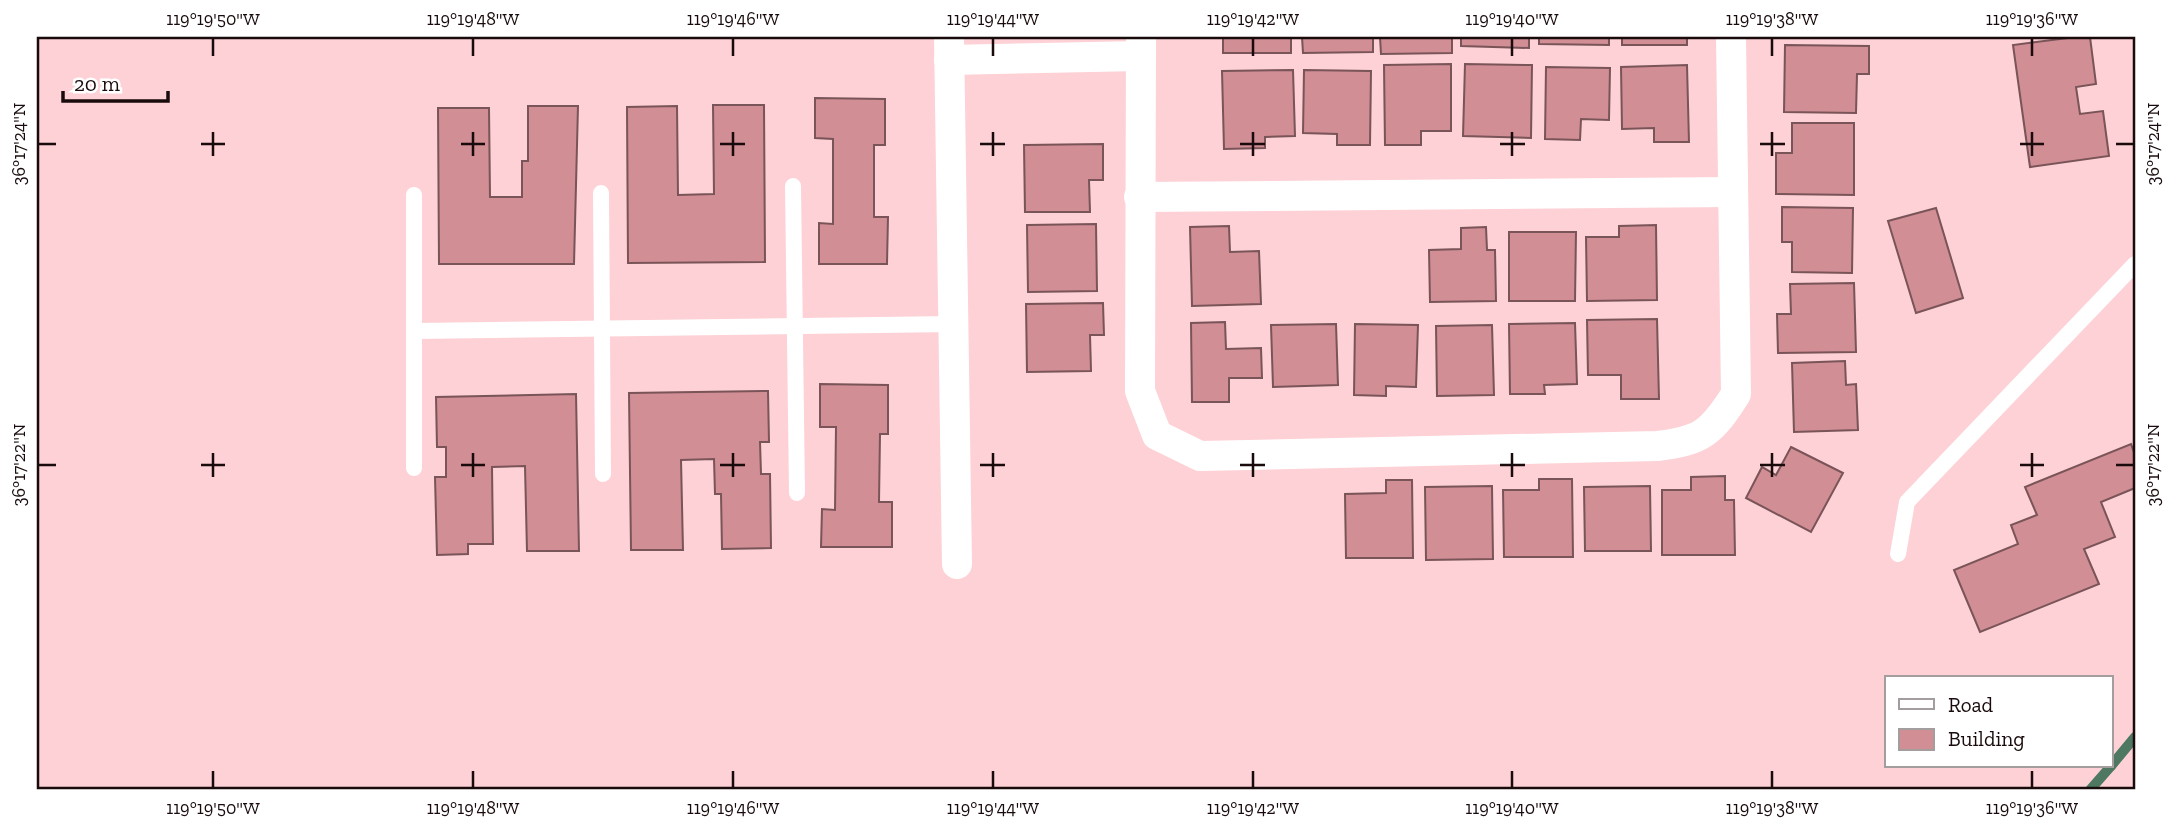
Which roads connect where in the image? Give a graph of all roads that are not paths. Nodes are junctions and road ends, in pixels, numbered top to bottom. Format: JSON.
{"nodes":[{"id":1,"x":1731,"y":37,"type":"edge"},
{"id":2,"x":1141,"y":46,"type":"edge"},
{"id":3,"x":949,"y":48,"type":"edge"},
{"id":4,"x":793,"y":186,"type":"dead end"},
{"id":5,"x":1733,"y":192,"type":"junction"},
{"id":6,"x":601,"y":193,"type":"dead end"},
{"id":7,"x":414,"y":195,"type":"dead end"},
{"id":8,"x":1139,"y":197,"type":"junction"},
{"id":9,"x":2135,"y":264,"type":"edge"},
{"id":10,"x":954,"y":324,"type":"junction"},
{"id":11,"x":794,"y":326,"type":"junction"},
{"id":12,"x":603,"y":328,"type":"junction"},
{"id":13,"x":415,"y":331,"type":"junction"},
{"id":14,"x":414,"y":468,"type":"dead end"},
{"id":15,"x":603,"y":474,"type":"dead end"},
{"id":16,"x":797,"y":493,"type":"dead end"},
{"id":17,"x":1898,"y":554,"type":"dead end"},
{"id":18,"x":957,"y":564,"type":"dead end"}],
"edges":[{"from":1,"to":5,"type":"street"},
{"from":2,"to":3,"type":"street"},
{"from":2,"to":8,"type":"street"},
{"from":3,"to":10,"type":"street"},
{"from":4,"to":11,"type":"lane"},
{"from":5,"to":8,"type":"street"},
{"from":5,"to":8,"type":"street"},
{"from":6,"to":12,"type":"lane"},
{"from":7,"to":13,"type":"lane"},
{"from":9,"to":17,"type":"lane"},
{"from":10,"to":11,"type":"lane"},
{"from":10,"to":18,"type":"street"},
{"from":11,"to":12,"type":"lane"},
{"from":11,"to":16,"type":"lane"},
{"from":12,"to":13,"type":"lane"},
{"from":12,"to":15,"type":"lane"},
{"from":13,"to":14,"type":"lane"}]}
